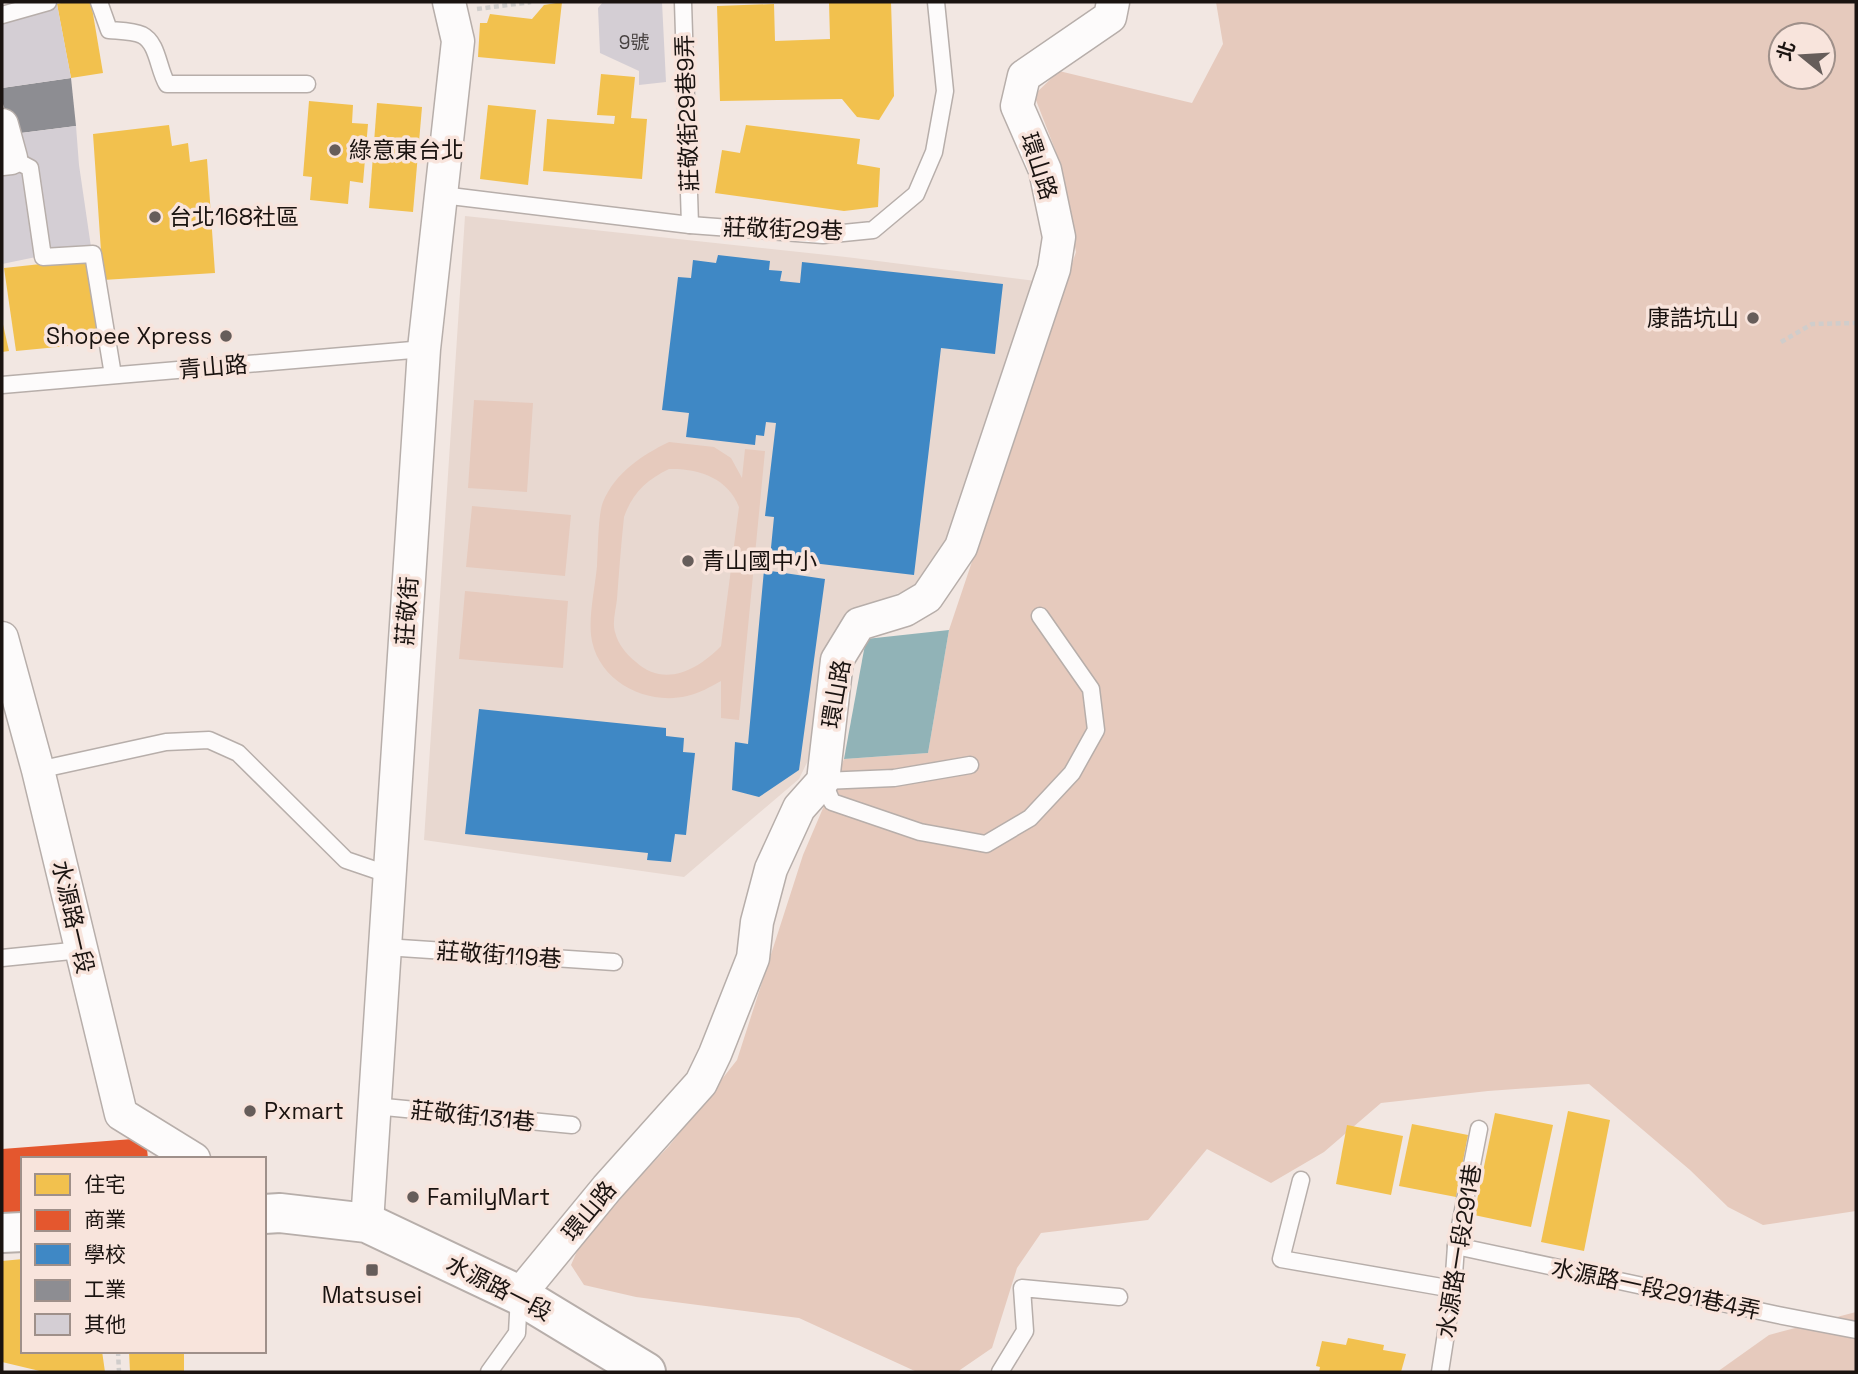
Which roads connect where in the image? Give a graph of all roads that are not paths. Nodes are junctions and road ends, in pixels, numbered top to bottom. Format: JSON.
{"nodes":[{"id":1,"x":48,"y":2,"type":"edge"},
{"id":2,"x":99,"y":2,"type":"edge"},
{"id":3,"x":683,"y":2,"type":"edge"},
{"id":4,"x":936,"y":2,"type":"edge"},
{"id":5,"x":1114,"y":2,"type":"edge"},
{"id":6,"x":451,"y":7,"type":"edge"},
{"id":7,"x":2,"y":15,"type":"edge"},
{"id":8,"x":307,"y":84,"type":"dead end"},
{"id":9,"x":2,"y":125,"type":"edge"},
{"id":10,"x":6,"y":159,"type":"edge"},
{"id":11,"x":442,"y":195,"type":"junction"},
{"id":12,"x":690,"y":225,"type":"junction"},
{"id":13,"x":424,"y":349,"type":"junction"},
{"id":14,"x":113,"y":375,"type":"junction"},
{"id":15,"x":2,"y":385,"type":"edge"},
{"id":16,"x":1040,"y":617,"type":"dead end"},
{"id":17,"x":2,"y":638,"type":"edge"},
{"id":18,"x":11,"y":705,"type":"edge"},
{"id":19,"x":970,"y":765,"type":"dead end"},
{"id":20,"x":38,"y":770,"type":"junction"},
{"id":21,"x":823,"y":781,"type":"junction"},
{"id":22,"x":390,"y":875,"type":"junction"},
{"id":23,"x":385,"y":947,"type":"junction"},
{"id":24,"x":81,"y":950,"type":"junction"},
{"id":25,"x":2,"y":958,"type":"edge"},
{"id":26,"x":614,"y":962,"type":"dead end"},
{"id":27,"x":374,"y":1106,"type":"junction"},
{"id":28,"x":572,"y":1125,"type":"dead end"},
{"id":29,"x":1479,"y":1129,"type":"dead end"},
{"id":30,"x":191,"y":1157,"type":"edge"},
{"id":31,"x":1301,"y":1180,"type":"dead end"},
{"id":32,"x":269,"y":1210,"type":"edge"},
{"id":33,"x":368,"y":1223,"type":"junction"},
{"id":34,"x":21,"y":1232,"type":"edge"},
{"id":35,"x":2,"y":1233,"type":"edge"},
{"id":36,"x":1457,"y":1245,"type":"junction"},
{"id":37,"x":1453,"y":1289,"type":"junction"},
{"id":38,"x":519,"y":1295,"type":"junction"},
{"id":39,"x":1119,"y":1297,"type":"dead end"},
{"id":40,"x":1856,"y":1330,"type":"edge"},
{"id":41,"x":489,"y":1372,"type":"edge"},
{"id":42,"x":646,"y":1372,"type":"edge"},
{"id":43,"x":1000,"y":1372,"type":"edge"},
{"id":44,"x":1440,"y":1372,"type":"edge"}],
"edges":[{"from":1,"to":7,"type":"lane"},
{"from":2,"to":8,"type":"lane"},
{"from":3,"to":12,"type":"lane","name":"莊敬街29巷9弄"},
{"from":4,"to":12,"type":"lane","name":"莊敬街29巷"},
{"from":5,"to":21,"type":"street","name":"環山路"},
{"from":6,"to":11,"type":"street","name":"莊敬街"},
{"from":9,"to":10,"type":"street"},
{"from":10,"to":14,"type":"lane"},
{"from":11,"to":12,"type":"lane","name":"莊敬街29巷"},
{"from":11,"to":13,"type":"street","name":"莊敬街"},
{"from":13,"to":14,"type":"lane","name":"青山路"},
{"from":13,"to":22,"type":"street","name":"莊敬街"},
{"from":14,"to":15,"type":"lane","name":"青山路"},
{"from":16,"to":21,"type":"lane"},
{"from":17,"to":18,"type":"street","name":"水源路一段"},
{"from":18,"to":20,"type":"street","name":"水源路一段"},
{"from":19,"to":21,"type":"lane"},
{"from":20,"to":22,"type":"lane"},
{"from":20,"to":24,"type":"street","name":"水源路一段"},
{"from":21,"to":38,"type":"street","name":"環山路"},
{"from":22,"to":23,"type":"street","name":"莊敬街"},
{"from":23,"to":26,"type":"lane","name":"莊敬街119巷"},
{"from":23,"to":27,"type":"street","name":"莊敬街"},
{"from":24,"to":25,"type":"lane"},
{"from":24,"to":30,"type":"street","name":"水源路一段"},
{"from":27,"to":28,"type":"lane","name":"莊敬街131巷"},
{"from":27,"to":33,"type":"street","name":"莊敬街"},
{"from":29,"to":36,"type":"lane","name":"水源路一段291巷"},
{"from":31,"to":37,"type":"lane"},
{"from":32,"to":33,"type":"street","name":"水源路一段"},
{"from":33,"to":38,"type":"street","name":"水源路一段"},
{"from":34,"to":35,"type":"street"},
{"from":36,"to":37,"type":"lane","name":"水源路一段291巷"},
{"from":36,"to":40,"type":"lane","name":"水源路一段291巷4弄"},
{"from":37,"to":44,"type":"lane","name":"水源路一段291巷"},
{"from":38,"to":41,"type":"lane"},
{"from":38,"to":42,"type":"street","name":"水源路一段"},
{"from":39,"to":43,"type":"lane"}]}
